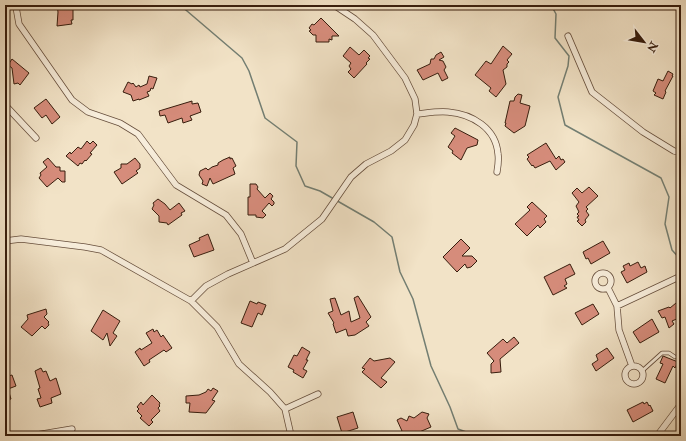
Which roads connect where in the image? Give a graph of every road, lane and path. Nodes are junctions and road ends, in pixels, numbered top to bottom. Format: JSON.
{"nodes":[{"id":1,"x":334,"y":5,"type":"edge"},
{"id":2,"x":16,"y":7,"type":"dead end"},
{"id":3,"x":568,"y":36,"type":"dead end"},
{"id":4,"x":5,"y":105,"type":"edge"},
{"id":5,"x":417,"y":114,"type":"junction"},
{"id":6,"x":36,"y":138,"type":"dead end"},
{"id":7,"x":681,"y":154,"type":"edge"},
{"id":8,"x":497,"y":172,"type":"dead end"},
{"id":9,"x":5,"y":241,"type":"edge"},
{"id":10,"x":254,"y":263,"type":"junction"},
{"id":11,"x":681,"y":276,"type":"edge"},
{"id":12,"x":608,"y":288,"type":"dead end"},
{"id":13,"x":191,"y":300,"type":"junction"},
{"id":14,"x":616,"y":306,"type":"junction"},
{"id":15,"x":675,"y":356,"type":"dead end"},
{"id":16,"x":632,"y":366,"type":"junction"},
{"id":17,"x":642,"y":371,"type":"junction"},
{"id":18,"x":318,"y":394,"type":"dead end"},
{"id":19,"x":681,"y":404,"type":"edge"},
{"id":20,"x":285,"y":409,"type":"junction"},
{"id":21,"x":72,"y":429,"type":"dead end"},
{"id":22,"x":30,"y":436,"type":"edge"},
{"id":23,"x":290,"y":436,"type":"edge"},
{"id":24,"x":657,"y":436,"type":"edge"}],
"edges":[{"from":1,"to":5,"type":"street"},
{"from":2,"to":10,"type":"street"},
{"from":3,"to":7,"type":"street"},
{"from":4,"to":6,"type":"street"},
{"from":5,"to":8,"type":"street"},
{"from":5,"to":10,"type":"street"},
{"from":9,"to":13,"type":"street"},
{"from":10,"to":13,"type":"street"},
{"from":11,"to":14,"type":"street"},
{"from":12,"to":14,"type":"street"},
{"from":13,"to":20,"type":"street"},
{"from":14,"to":16,"type":"street"},
{"from":15,"to":17,"type":"lane"},
{"from":16,"to":17,"type":"street"},
{"from":16,"to":17,"type":"street"},
{"from":18,"to":20,"type":"street"},
{"from":19,"to":24,"type":"street"},
{"from":20,"to":23,"type":"street"},
{"from":21,"to":22,"type":"street"}]}
